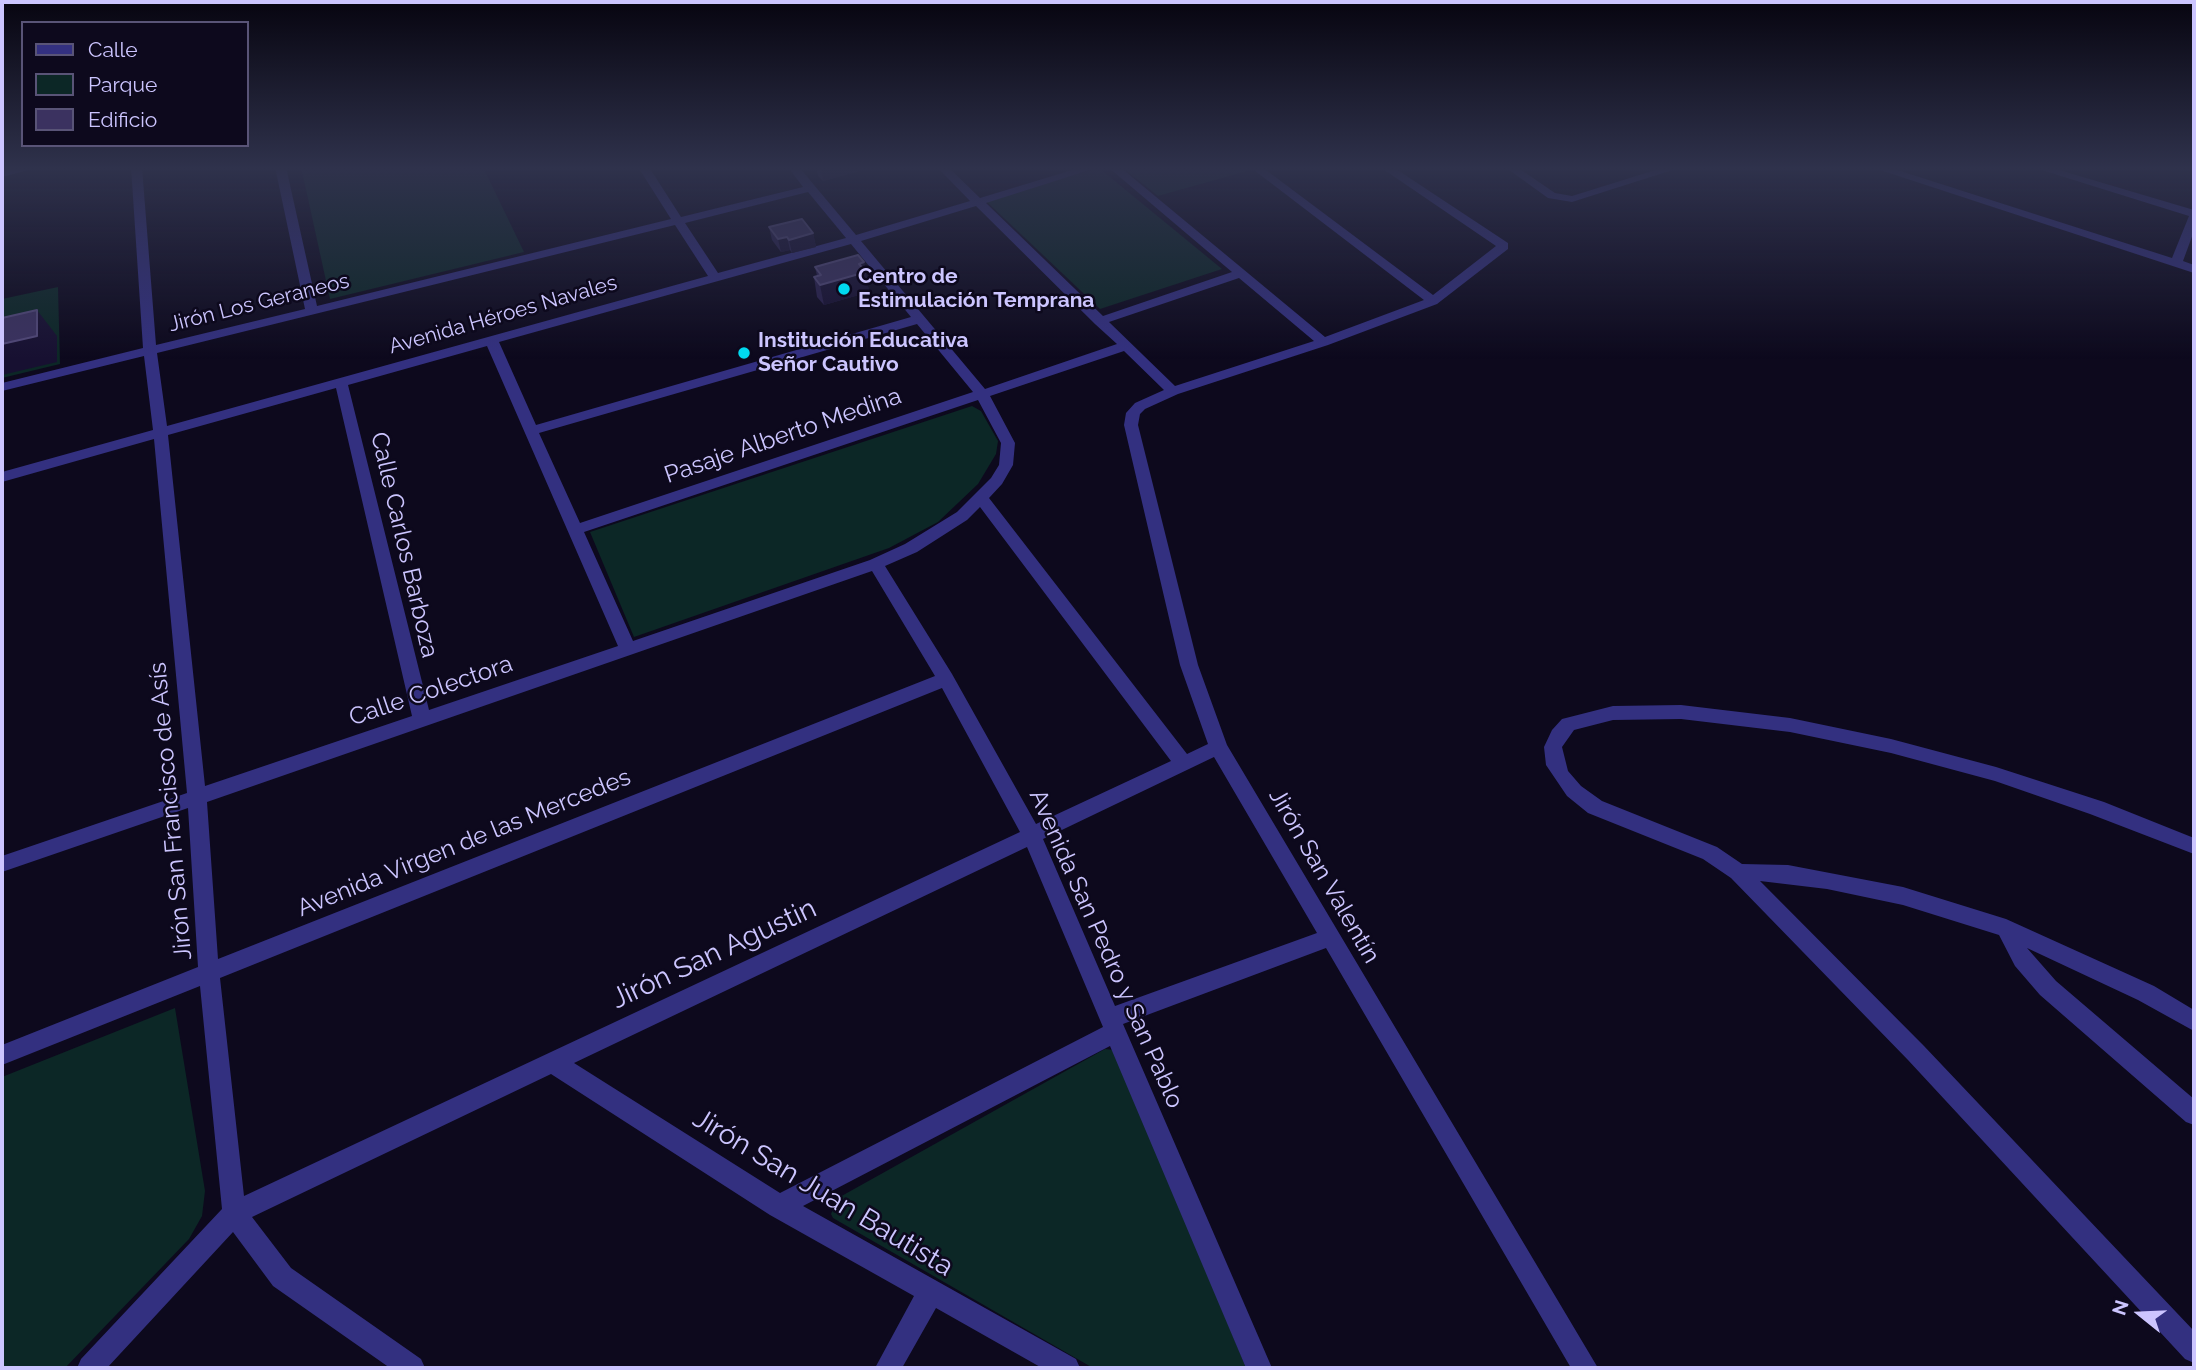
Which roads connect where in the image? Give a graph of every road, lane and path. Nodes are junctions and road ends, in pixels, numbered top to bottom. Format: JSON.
{"nodes":[{"id":1,"x":141,"y":231,"type":"edge"},
{"id":2,"x":294,"y":231,"type":"edge"},
{"id":3,"x":638,"y":231,"type":"edge"},
{"id":4,"x":684,"y":231,"type":"edge"},
{"id":5,"x":847,"y":231,"type":"edge"},
{"id":6,"x":881,"y":231,"type":"edge"},
{"id":7,"x":1008,"y":231,"type":"edge"},
{"id":8,"x":1192,"y":231,"type":"edge"},
{"id":9,"x":1340,"y":231,"type":"edge"},
{"id":10,"x":1481,"y":231,"type":"edge"},
{"id":11,"x":2078,"y":231,"type":"edge"},
{"id":12,"x":2188,"y":231,"type":"edge"},
{"id":13,"x":854,"y":239,"type":"junction"},
{"id":14,"x":2176,"y":262,"type":"junction"},
{"id":15,"x":2194,"y":269,"type":"edge"},
{"id":16,"x":1242,"y":272,"type":"junction"},
{"id":17,"x":715,"y":278,"type":"junction"},
{"id":18,"x":1433,"y":301,"type":"junction"},
{"id":19,"x":312,"y":312,"type":"junction"},
{"id":20,"x":919,"y":319,"type":"junction"},
{"id":21,"x":1100,"y":321,"type":"junction"},
{"id":22,"x":491,"y":340,"type":"junction"},
{"id":23,"x":1323,"y":342,"type":"junction"},
{"id":24,"x":1126,"y":346,"type":"junction"},
{"id":25,"x":150,"y":351,"type":"junction"},
{"id":26,"x":341,"y":382,"type":"junction"},
{"id":27,"x":2,"y":387,"type":"edge"},
{"id":28,"x":1173,"y":391,"type":"junction"},
{"id":29,"x":982,"y":394,"type":"junction"},
{"id":30,"x":531,"y":431,"type":"junction"},
{"id":31,"x":162,"y":432,"type":"junction"},
{"id":32,"x":2,"y":477,"type":"edge"},
{"id":33,"x":981,"y":498,"type":"junction"},
{"id":34,"x":575,"y":530,"type":"junction"},
{"id":35,"x":876,"y":564,"type":"junction"},
{"id":36,"x":628,"y":649,"type":"junction"},
{"id":37,"x":946,"y":679,"type":"junction"},
{"id":38,"x":422,"y":719,"type":"junction"},
{"id":39,"x":1218,"y":747,"type":"junction"},
{"id":40,"x":1184,"y":764,"type":"junction"},
{"id":41,"x":197,"y":797,"type":"junction"},
{"id":42,"x":1031,"y":834,"type":"junction"},
{"id":43,"x":2194,"y":846,"type":"edge"},
{"id":44,"x":2,"y":864,"type":"edge"},
{"id":45,"x":1738,"y":872,"type":"junction"},
{"id":46,"x":2006,"y":928,"type":"junction"},
{"id":47,"x":1330,"y":937,"type":"junction"},
{"id":48,"x":209,"y":974,"type":"junction"},
{"id":49,"x":2194,"y":1021,"type":"edge"},
{"id":50,"x":1112,"y":1025,"type":"junction"},
{"id":51,"x":2,"y":1055,"type":"edge"},
{"id":52,"x":552,"y":1062,"type":"junction"},
{"id":53,"x":2194,"y":1114,"type":"edge"},
{"id":54,"x":779,"y":1206,"type":"junction"},
{"id":55,"x":234,"y":1213,"type":"junction"},
{"id":56,"x":930,"y":1293,"type":"junction"},
{"id":57,"x":2194,"y":1350,"type":"edge"},
{"id":58,"x":90,"y":1368,"type":"edge"},
{"id":59,"x":412,"y":1368,"type":"edge"},
{"id":60,"x":888,"y":1368,"type":"edge"},
{"id":61,"x":1067,"y":1368,"type":"edge"},
{"id":62,"x":1259,"y":1368,"type":"edge"},
{"id":63,"x":1585,"y":1368,"type":"edge"}],
"edges":[{"from":1,"to":25,"type":"street","name":"Jirón San Francisco de Asís"},
{"from":2,"to":19,"type":"street"},
{"from":3,"to":19,"type":"street","name":"Jirón Los Geraneos"},
{"from":4,"to":17,"type":"street"},
{"from":5,"to":13,"type":"street"},
{"from":6,"to":13,"type":"street","name":"Avenida Héroes Navales"},
{"from":7,"to":21,"type":"street"},
{"from":8,"to":16,"type":"street"},
{"from":9,"to":18,"type":"street"},
{"from":10,"to":18,"type":"street","name":"Jirón San Valentín"},
{"from":11,"to":14,"type":"street"},
{"from":12,"to":14,"type":"street"},
{"from":13,"to":17,"type":"street","name":"Avenida Héroes Navales"},
{"from":13,"to":20,"type":"street"},
{"from":14,"to":15,"type":"street"},
{"from":16,"to":21,"type":"street"},
{"from":16,"to":23,"type":"street"},
{"from":17,"to":22,"type":"street","name":"Avenida Héroes Navales"},
{"from":18,"to":23,"type":"street","name":"Jirón San Valentín"},
{"from":19,"to":25,"type":"street","name":"Jirón Los Geraneos"},
{"from":20,"to":29,"type":"street"},
{"from":20,"to":30,"type":"street"},
{"from":21,"to":24,"type":"street"},
{"from":22,"to":26,"type":"street","name":"Avenida Héroes Navales"},
{"from":22,"to":30,"type":"street"},
{"from":23,"to":28,"type":"street","name":"Jirón San Valentín"},
{"from":24,"to":28,"type":"street"},
{"from":24,"to":29,"type":"street","name":"Pasaje Alberto Medina"},
{"from":25,"to":27,"type":"street","name":"Jirón Los Geraneos"},
{"from":25,"to":31,"type":"street","name":"Jirón San Francisco de Asís"},
{"from":26,"to":31,"type":"street","name":"Avenida Héroes Navales"},
{"from":26,"to":38,"type":"street","name":"Calle Carlos Barboza"},
{"from":28,"to":39,"type":"street","name":"Jirón San Valentín"},
{"from":29,"to":33,"type":"street","name":"Calle Colectora"},
{"from":29,"to":34,"type":"street","name":"Pasaje Alberto Medina"},
{"from":30,"to":34,"type":"street"},
{"from":31,"to":32,"type":"street","name":"Avenida Héroes Navales"},
{"from":31,"to":41,"type":"street","name":"Jirón San Francisco de Asís"},
{"from":33,"to":35,"type":"street","name":"Calle Colectora"},
{"from":33,"to":40,"type":"street"},
{"from":34,"to":36,"type":"street"},
{"from":35,"to":36,"type":"street","name":"Calle Colectora"},
{"from":35,"to":37,"type":"street","name":"Avenida San Pedro y San Pablo"},
{"from":36,"to":38,"type":"street","name":"Calle Colectora"},
{"from":37,"to":42,"type":"street","name":"Avenida San Pedro y San Pablo"},
{"from":37,"to":48,"type":"street","name":"Avenida Virgen de las Mercedes"},
{"from":38,"to":41,"type":"street","name":"Calle Colectora"},
{"from":39,"to":40,"type":"street","name":"Jirón San Agustin"},
{"from":39,"to":47,"type":"street","name":"Jirón San Valentín"},
{"from":40,"to":42,"type":"street","name":"Jirón San Agustin"},
{"from":41,"to":44,"type":"street","name":"Calle Colectora"},
{"from":41,"to":48,"type":"street","name":"Jirón San Francisco de Asís"},
{"from":42,"to":50,"type":"street","name":"Avenida San Pedro y San Pablo"},
{"from":42,"to":52,"type":"street","name":"Jirón San Agustin"},
{"from":43,"to":45,"type":"street"},
{"from":45,"to":46,"type":"street"},
{"from":45,"to":57,"type":"street"},
{"from":46,"to":49,"type":"street"},
{"from":46,"to":53,"type":"street"},
{"from":47,"to":50,"type":"street"},
{"from":47,"to":63,"type":"street","name":"Jirón San Valentín"},
{"from":48,"to":51,"type":"street","name":"Avenida Virgen de las Mercedes"},
{"from":48,"to":55,"type":"street","name":"Jirón San Francisco de Asís"},
{"from":50,"to":54,"type":"street"},
{"from":50,"to":62,"type":"street","name":"Avenida San Pedro y San Pablo"},
{"from":52,"to":54,"type":"street","name":"Jirón San Juan Bautista"},
{"from":52,"to":55,"type":"street","name":"Jirón San Agustin"},
{"from":54,"to":56,"type":"street","name":"Jirón San Juan Bautista"},
{"from":55,"to":58,"type":"street"},
{"from":55,"to":59,"type":"street"},
{"from":56,"to":60,"type":"street"},
{"from":56,"to":61,"type":"street","name":"Jirón San Juan Bautista"}]}
